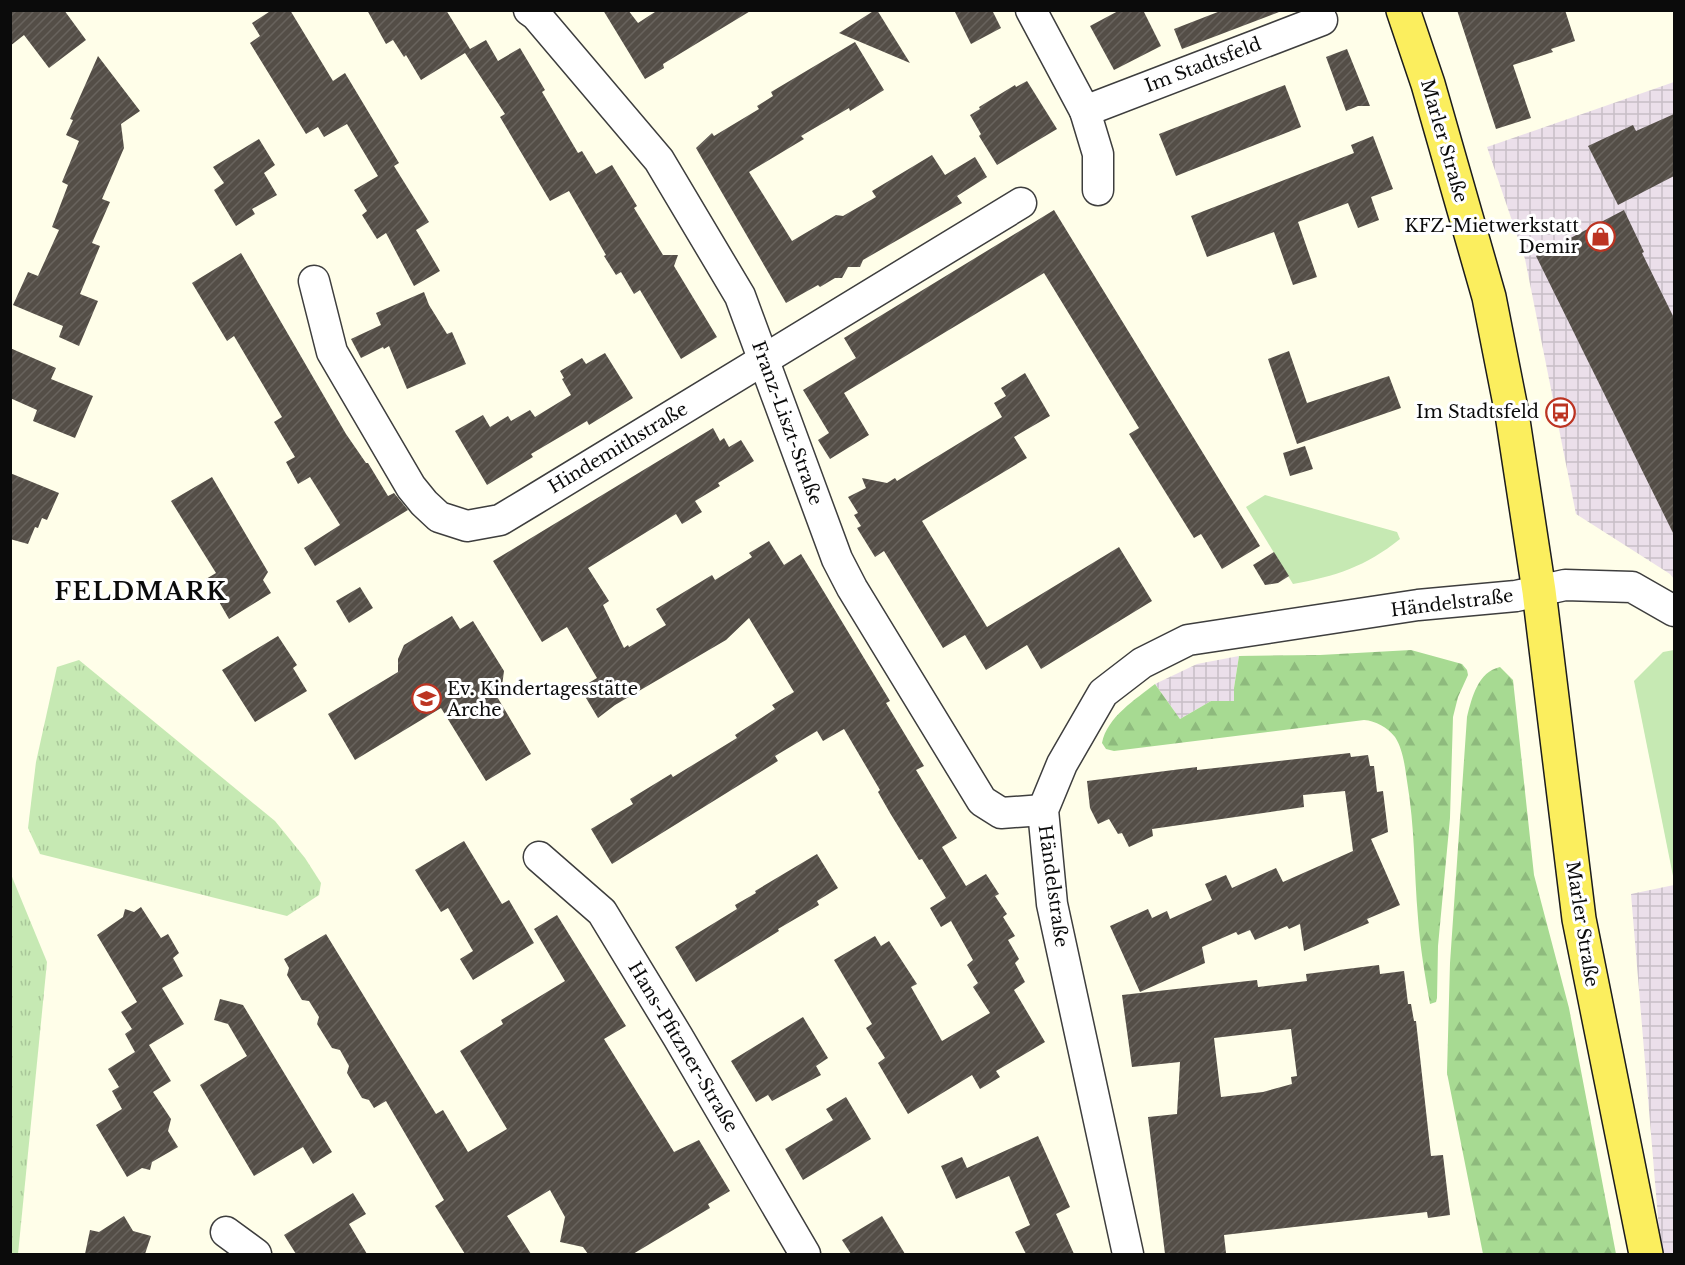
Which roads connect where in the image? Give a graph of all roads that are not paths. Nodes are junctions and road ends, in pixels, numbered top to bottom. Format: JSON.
{"nodes":[{"id":1,"x":529,"y":10,"type":"edge"},
{"id":2,"x":1031,"y":10,"type":"edge"},
{"id":3,"x":1403,"y":10,"type":"edge"},
{"id":4,"x":1322,"y":20,"type":"dead end"},
{"id":5,"x":1085,"y":111,"type":"junction"},
{"id":6,"x":1098,"y":190,"type":"dead end"},
{"id":7,"x":1021,"y":202,"type":"dead end"},
{"id":8,"x":314,"y":281,"type":"dead end"},
{"id":9,"x":764,"y":360,"type":"junction"},
{"id":10,"x":1539,"y":591,"type":"junction"},
{"id":11,"x":1674,"y":612,"type":"edge"},
{"id":12,"x":1043,"y":810,"type":"junction"},
{"id":13,"x":539,"y":856,"type":"dead end"},
{"id":14,"x":226,"y":1232,"type":"dead end"},
{"id":15,"x":256,"y":1254,"type":"edge"},
{"id":16,"x":805,"y":1254,"type":"edge"},
{"id":17,"x":1128,"y":1254,"type":"edge"},
{"id":18,"x":1646,"y":1254,"type":"edge"}],
"edges":[{"from":1,"to":9,"type":"street","name":"Franz-Liszt-Straße"},
{"from":2,"to":5,"type":"street"},
{"from":3,"to":10,"type":"main road","name":"Marler Straße"},
{"from":4,"to":5,"type":"street","name":"Im Stadtsfeld"},
{"from":5,"to":6,"type":"street"},
{"from":7,"to":9,"type":"street","name":"Hindemithstraße"},
{"from":8,"to":9,"type":"street","name":"Hindemithstraße"},
{"from":9,"to":12,"type":"street","name":"Franz-Liszt-Straße"},
{"from":10,"to":11,"type":"street"},
{"from":10,"to":12,"type":"street","name":"Händelstraße"},
{"from":10,"to":18,"type":"main road","name":"Marler Straße"},
{"from":12,"to":17,"type":"street","name":"Händelstraße"},
{"from":13,"to":16,"type":"street","name":"Hans-Pfitzner-Straße"},
{"from":14,"to":15,"type":"street"}]}
